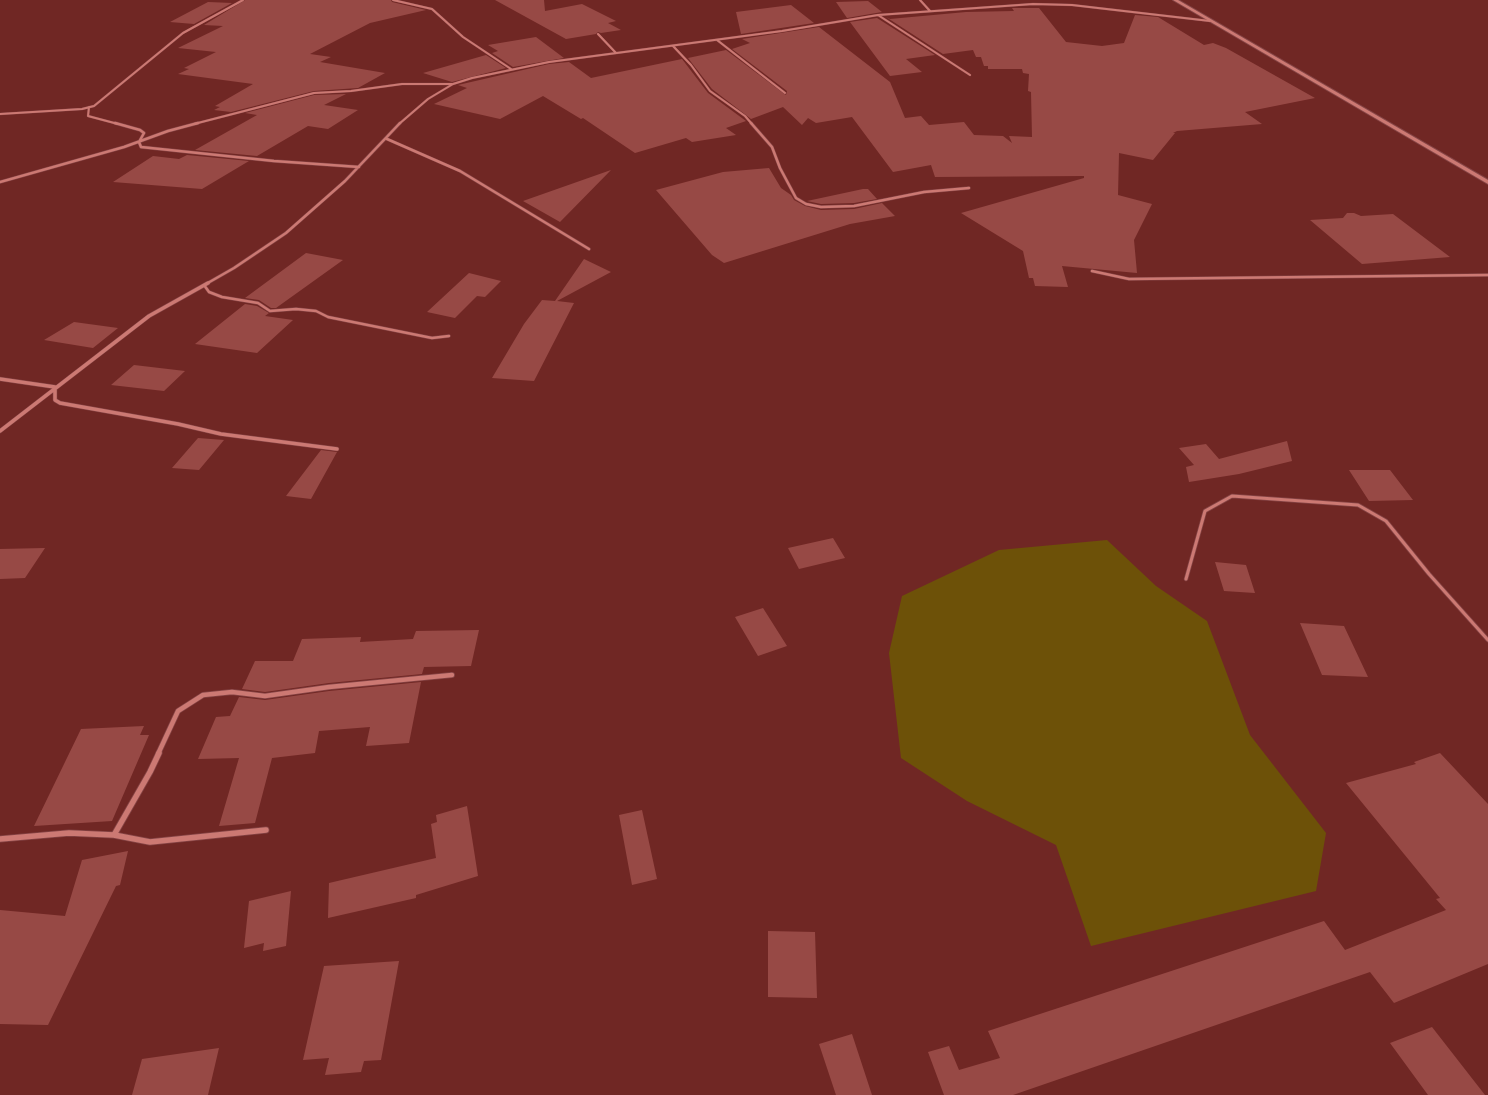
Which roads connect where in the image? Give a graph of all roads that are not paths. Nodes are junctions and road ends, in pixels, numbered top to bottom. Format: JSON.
{"nodes":[{"id":1,"x":243,"y":0,"type":"edge"},
{"id":2,"x":393,"y":0,"type":"edge"},
{"id":3,"x":920,"y":0,"type":"edge"},
{"id":4,"x":1175,"y":0,"type":"edge"},
{"id":5,"x":930,"y":11,"type":"junction"},
{"id":6,"x":878,"y":16,"type":"junction"},
{"id":7,"x":1210,"y":21,"type":"junction"},
{"id":8,"x":598,"y":34,"type":"dead end"},
{"id":9,"x":717,"y":40,"type":"junction"},
{"id":10,"x":673,"y":46,"type":"junction"},
{"id":11,"x":616,"y":53,"type":"junction"},
{"id":12,"x":511,"y":69,"type":"junction"},
{"id":13,"x":970,"y":75,"type":"dead end"},
{"id":14,"x":453,"y":84,"type":"junction"},
{"id":15,"x":785,"y":93,"type":"dead end"},
{"id":16,"x":89,"y":107,"type":"junction"},
{"id":17,"x":0,"y":114,"type":"edge"},
{"id":18,"x":386,"y":139,"type":"junction"},
{"id":19,"x":139,"y":142,"type":"junction"},
{"id":20,"x":359,"y":166,"type":"junction"},
{"id":21,"x":0,"y":182,"type":"edge"},
{"id":22,"x":1488,"y":182,"type":"edge"},
{"id":23,"x":968,"y":188,"type":"dead end"},
{"id":24,"x":589,"y":249,"type":"dead end"},
{"id":25,"x":1092,"y":271,"type":"dead end"},
{"id":26,"x":1488,"y":275,"type":"edge"},
{"id":27,"x":204,"y":286,"type":"junction"},
{"id":28,"x":449,"y":336,"type":"dead end"},
{"id":29,"x":0,"y":379,"type":"edge"},
{"id":30,"x":56,"y":387,"type":"junction"},
{"id":31,"x":0,"y":431,"type":"edge"},
{"id":32,"x":337,"y":450,"type":"dead end"},
{"id":33,"x":1186,"y":579,"type":"dead end"},
{"id":34,"x":1488,"y":640,"type":"edge"},
{"id":35,"x":452,"y":676,"type":"dead end"},
{"id":36,"x":266,"y":830,"type":"dead end"},
{"id":37,"x":114,"y":835,"type":"junction"},
{"id":38,"x":0,"y":839,"type":"edge"}],
"edges":[{"from":1,"to":16,"type":"street"},
{"from":2,"to":12,"type":"street"},
{"from":3,"to":5,"type":"street"},
{"from":4,"to":7,"type":"street"},
{"from":5,"to":6,"type":"street"},
{"from":5,"to":7,"type":"street"},
{"from":6,"to":9,"type":"street"},
{"from":6,"to":13,"type":"street"},
{"from":7,"to":22,"type":"street"},
{"from":8,"to":11,"type":"street"},
{"from":9,"to":10,"type":"street"},
{"from":9,"to":15,"type":"street"},
{"from":10,"to":11,"type":"street"},
{"from":10,"to":23,"type":"street"},
{"from":11,"to":12,"type":"street"},
{"from":12,"to":14,"type":"street"},
{"from":14,"to":18,"type":"street"},
{"from":14,"to":19,"type":"street"},
{"from":16,"to":17,"type":"street"},
{"from":16,"to":19,"type":"street"},
{"from":18,"to":20,"type":"street"},
{"from":18,"to":24,"type":"street"},
{"from":19,"to":20,"type":"street"},
{"from":19,"to":21,"type":"street"},
{"from":20,"to":27,"type":"street"},
{"from":25,"to":26,"type":"street"},
{"from":27,"to":28,"type":"lane"},
{"from":27,"to":30,"type":"street"},
{"from":29,"to":30,"type":"street"},
{"from":30,"to":31,"type":"street"},
{"from":30,"to":32,"type":"street"},
{"from":33,"to":34,"type":"lane"},
{"from":35,"to":37,"type":"street"},
{"from":36,"to":37,"type":"street"},
{"from":37,"to":38,"type":"street"}]}
